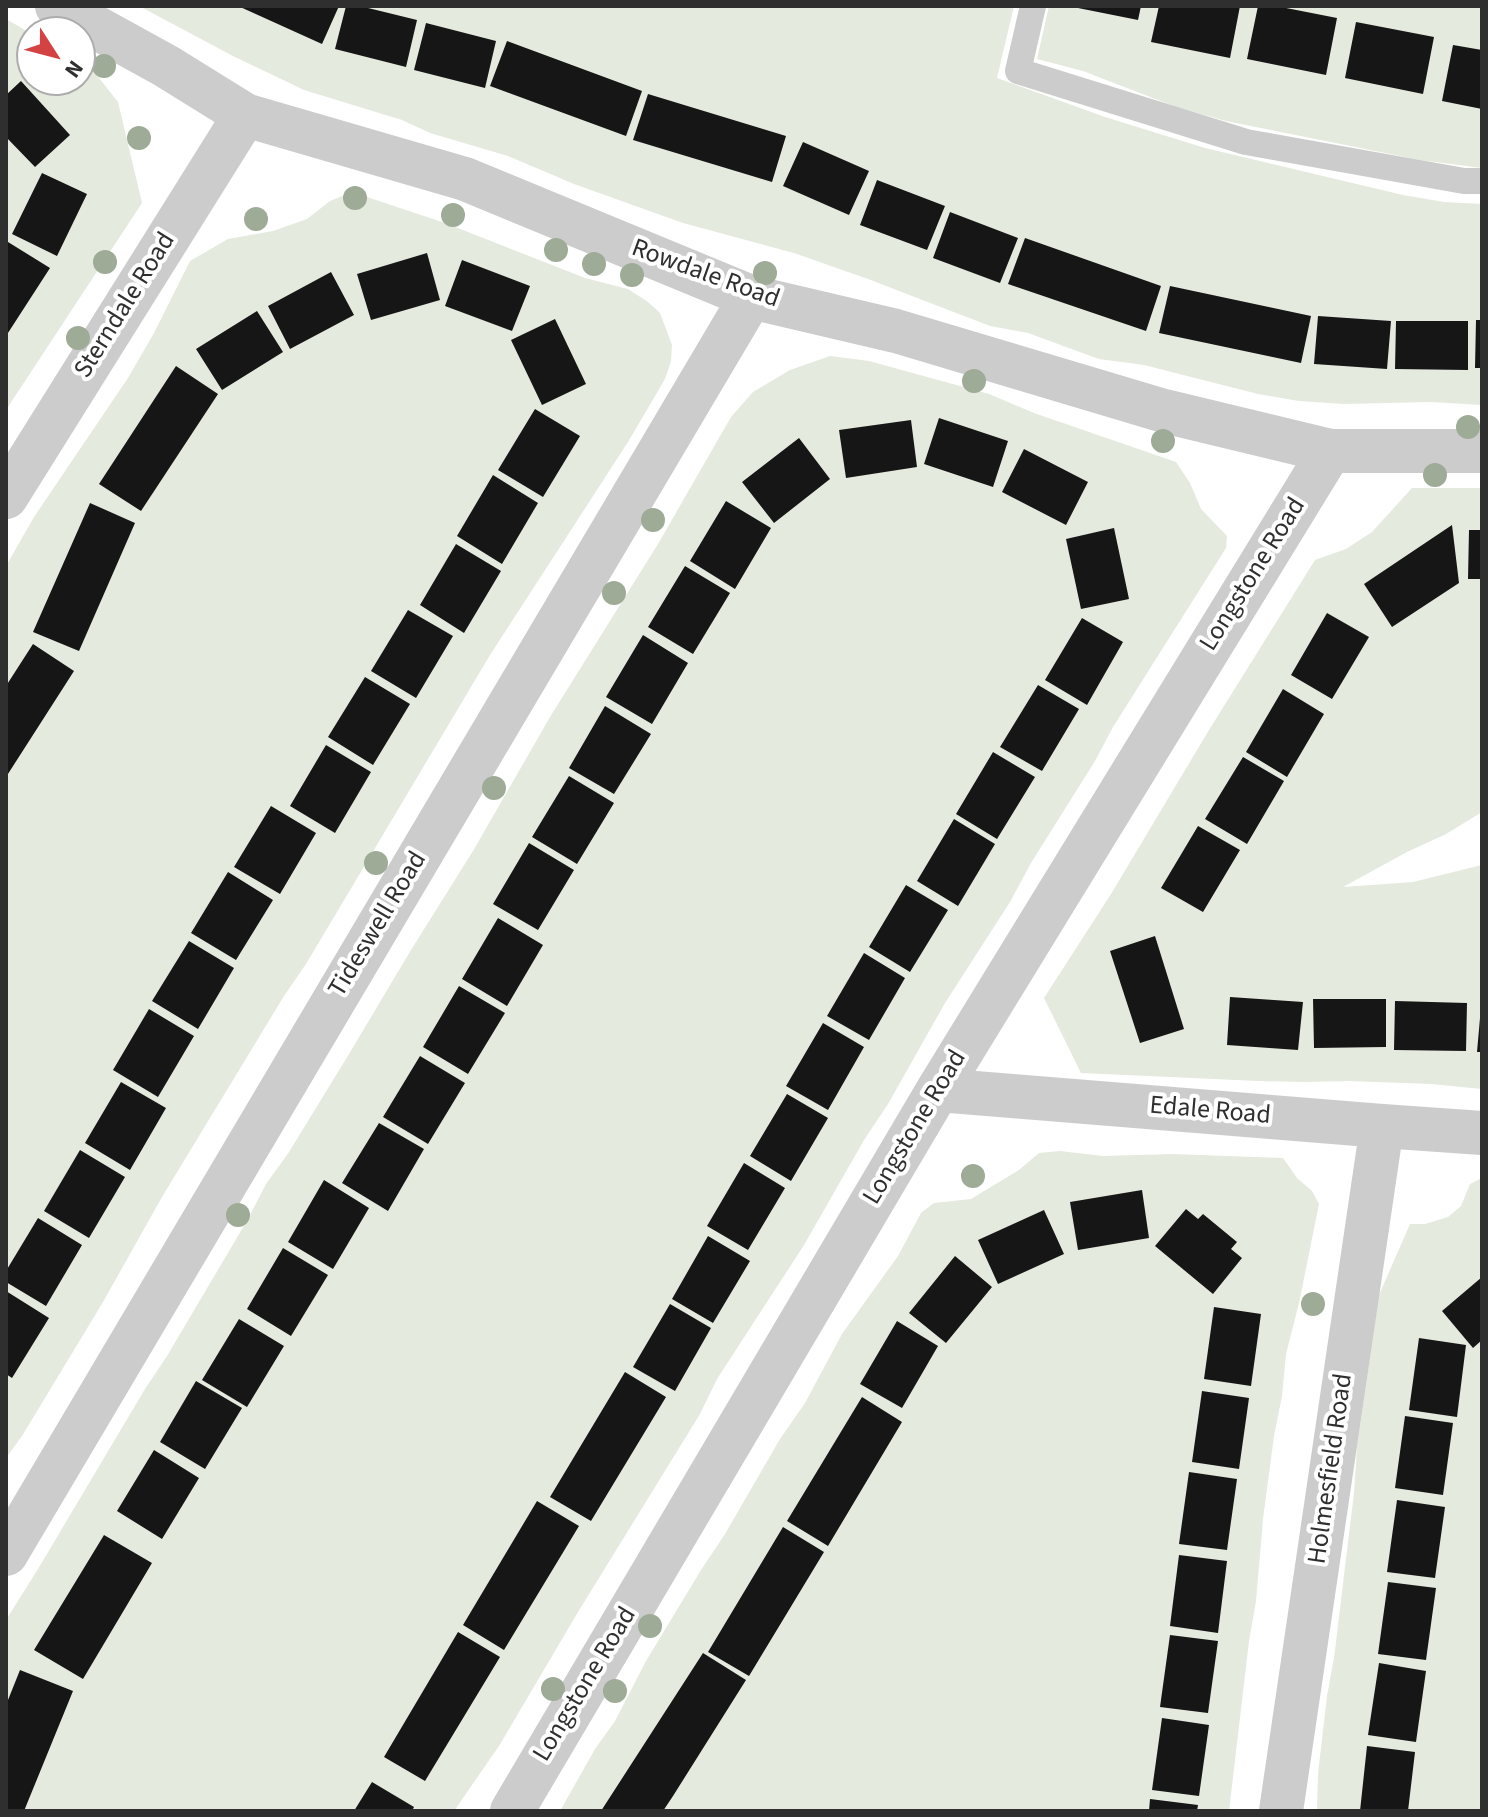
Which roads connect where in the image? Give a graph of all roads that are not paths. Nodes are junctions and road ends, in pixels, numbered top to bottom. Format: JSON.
{"nodes":[{"id":1,"x":57,"y":6,"type":"edge"},
{"id":2,"x":1033,"y":6,"type":"edge"},
{"id":3,"x":245,"y":115,"type":"junction"},
{"id":4,"x":1482,"y":181,"type":"edge"},
{"id":5,"x":751,"y":297,"type":"junction"},
{"id":6,"x":1330,"y":451,"type":"junction"},
{"id":7,"x":1482,"y":451,"type":"edge"},
{"id":8,"x":6,"y":497,"type":"edge"},
{"id":9,"x":938,"y":1090,"type":"junction"},
{"id":10,"x":1382,"y":1126,"type":"junction"},
{"id":11,"x":1482,"y":1133,"type":"edge"},
{"id":12,"x":6,"y":1554,"type":"edge"},
{"id":13,"x":512,"y":1811,"type":"edge"},
{"id":14,"x":1281,"y":1811,"type":"edge"}],
"edges":[{"from":1,"to":3,"type":"street","name":"Rowdale Road"},
{"from":2,"to":4,"type":"lane"},
{"from":3,"to":5,"type":"street","name":"Rowdale Road"},
{"from":3,"to":8,"type":"street","name":"Sterndale Road"},
{"from":5,"to":6,"type":"street","name":"Rowdale Road"},
{"from":5,"to":12,"type":"street","name":"Tideswell Road"},
{"from":6,"to":7,"type":"street","name":"Rowdale Road"},
{"from":6,"to":9,"type":"street","name":"Longstone Road"},
{"from":9,"to":10,"type":"street","name":"Edale Road"},
{"from":9,"to":13,"type":"street","name":"Longstone Road"},
{"from":10,"to":11,"type":"street","name":"Edale Road"},
{"from":10,"to":14,"type":"street","name":"Holmesfield Road"}]}
